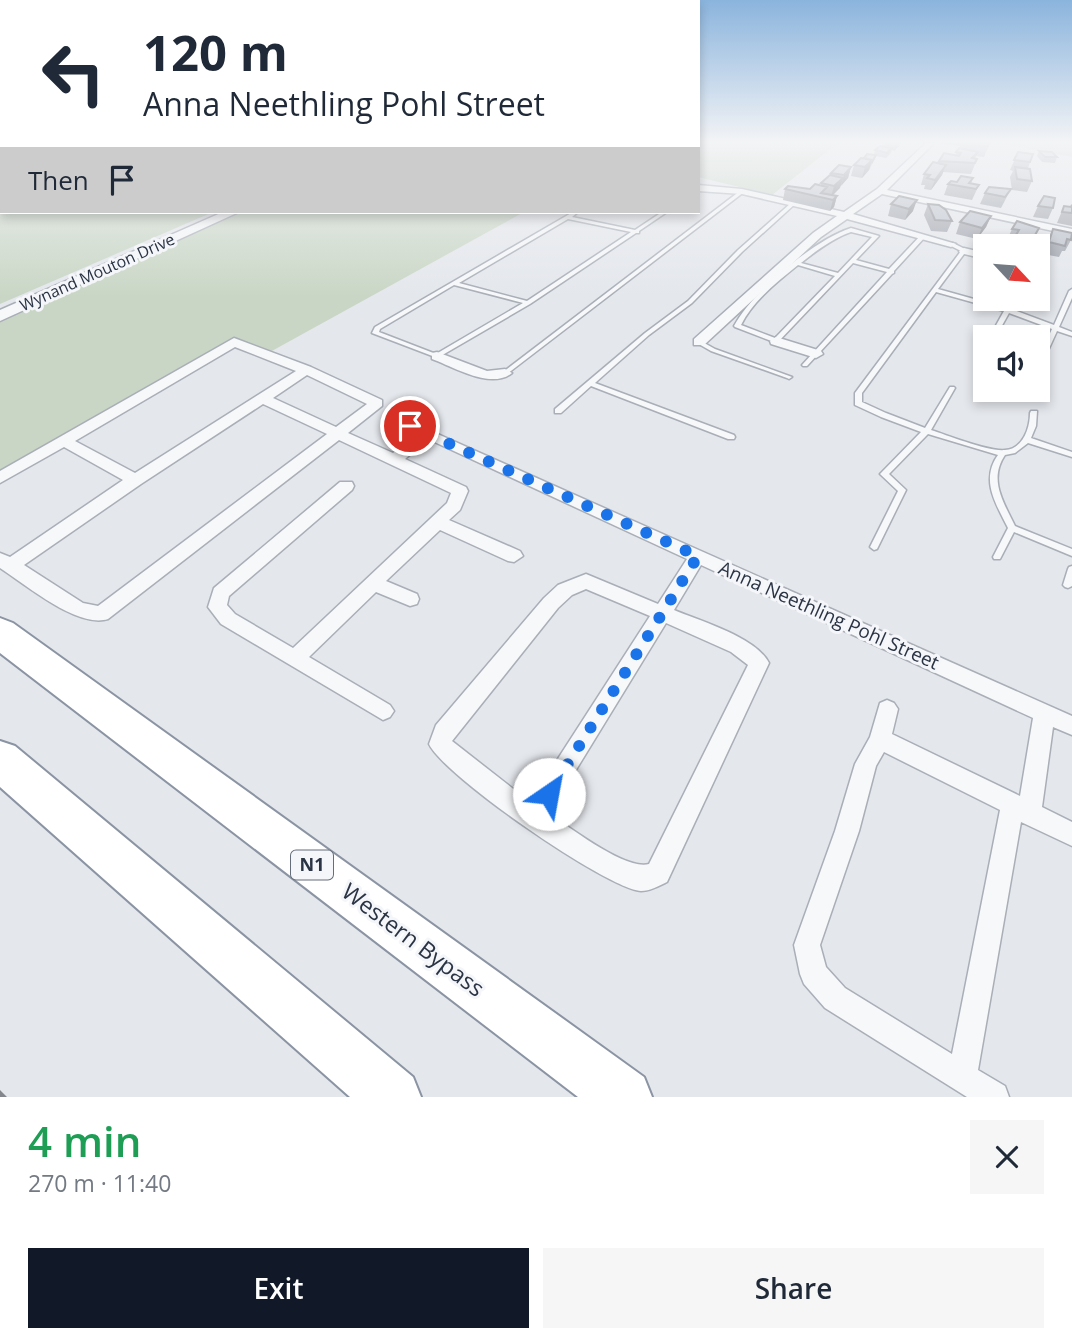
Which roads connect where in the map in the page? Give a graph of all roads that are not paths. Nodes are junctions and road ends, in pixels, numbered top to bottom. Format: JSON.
{"nodes":[{"id":1,"x":739,"y":194,"type":"edge"},
{"id":2,"x":751,"y":194,"type":"edge"},
{"id":3,"x":876,"y":194,"type":"edge"},
{"id":4,"x":895,"y":194,"type":"edge"},
{"id":5,"x":793,"y":204,"type":"junction"},
{"id":6,"x":229,"y":214,"type":"edge"},
{"id":7,"x":572,"y":214,"type":"edge"},
{"id":8,"x":662,"y":214,"type":"edge"},
{"id":9,"x":567,"y":217,"type":"junction"},
{"id":10,"x":847,"y":217,"type":"junction"},
{"id":11,"x":637,"y":232,"type":"junction"},
{"id":12,"x":1072,"y":232,"type":"edge"},
{"id":13,"x":923,"y":236,"type":"junction"},
{"id":14,"x":951,"y":244,"type":"joint"},
{"id":15,"x":964,"y":251,"type":"junction"},
{"id":16,"x":973,"y":253,"type":"edge"},
{"id":17,"x":853,"y":261,"type":"junction"},
{"id":18,"x":799,"y":264,"type":"junction"},
{"id":19,"x":892,"y":272,"type":"junction"},
{"id":20,"x":839,"y":275,"type":"junction"},
{"id":21,"x":456,"y":284,"type":"junction"},
{"id":22,"x":937,"y":291,"type":"junction"},
{"id":23,"x":1072,"y":291,"type":"edge"},
{"id":24,"x":973,"y":301,"type":"edge"},
{"id":25,"x":528,"y":303,"type":"junction"},
{"id":26,"x":1015,"y":312,"type":"edge"},
{"id":27,"x":0,"y":316,"type":"edge"},
{"id":28,"x":1056,"y":330,"type":"junction"},
{"id":29,"x":1072,"y":334,"type":"edge"},
{"id":30,"x":776,"y":341,"type":"junction"},
{"id":31,"x":699,"y":342,"type":"joint"},
{"id":32,"x":1050,"y":342,"type":"edge"},
{"id":33,"x":816,"y":354,"type":"junction"},
{"id":34,"x":437,"y":356,"type":"junction"},
{"id":35,"x":805,"y":365,"type":"dead end"},
{"id":36,"x":306,"y":370,"type":"junction"},
{"id":37,"x":505,"y":373,"type":"joint"},
{"id":38,"x":789,"y":377,"type":"dead end"},
{"id":39,"x":589,"y":383,"type":"junction"},
{"id":40,"x":952,"y":388,"type":"dead end"},
{"id":41,"x":264,"y":399,"type":"junction"},
{"id":42,"x":558,"y":411,"type":"dead end"},
{"id":43,"x":1034,"y":413,"type":"dead end"},
{"id":44,"x":395,"y":419,"type":"dead end"},
{"id":45,"x":927,"y":430,"type":"junction"},
{"id":46,"x":426,"y":433,"type":"junction"},
{"id":47,"x":339,"y":435,"type":"junction"},
{"id":48,"x":732,"y":437,"type":"dead end"},
{"id":49,"x":1028,"y":440,"type":"junction"},
{"id":50,"x":64,"y":441,"type":"junction"},
{"id":51,"x":1002,"y":454,"type":"junction"},
{"id":52,"x":1072,"y":454,"type":"edge"},
{"id":53,"x":395,"y":460,"type":"junction"},
{"id":54,"x":0,"y":478,"type":"edge"},
{"id":55,"x":135,"y":480,"type":"junction"},
{"id":56,"x":346,"y":486,"type":"dead end"},
{"id":57,"x":436,"y":521,"type":"junction"},
{"id":58,"x":1012,"y":528,"type":"junction"},
{"id":59,"x":874,"y":547,"type":"dead end"},
{"id":60,"x":1072,"y":554,"type":"edge"},
{"id":61,"x":514,"y":556,"type":"dead end"},
{"id":62,"x":698,"y":556,"type":"junction"},
{"id":63,"x":997,"y":557,"type":"dead end"},
{"id":64,"x":5,"y":562,"type":"edge"},
{"id":65,"x":1072,"y":569,"type":"edge"},
{"id":66,"x":372,"y":583,"type":"junction"},
{"id":67,"x":1068,"y":585,"type":"dead end"},
{"id":68,"x":410,"y":599,"type":"dead end"},
{"id":69,"x":665,"y":613,"type":"junction"},
{"id":70,"x":0,"y":633,"type":"edge"},
{"id":71,"x":295,"y":658,"type":"junction"},
{"id":72,"x":887,"y":709,"type":"dead end"},
{"id":73,"x":383,"y":710,"type":"dead end"},
{"id":74,"x":1044,"y":713,"type":"junction"},
{"id":75,"x":1072,"y":726,"type":"edge"},
{"id":76,"x":880,"y":739,"type":"junction"},
{"id":77,"x":0,"y":760,"type":"edge"},
{"id":78,"x":1021,"y":811,"type":"junction"},
{"id":79,"x":534,"y":817,"type":"junction"},
{"id":80,"x":1072,"y":834,"type":"edge"},
{"id":81,"x":962,"y":1077,"type":"junction"},
{"id":82,"x":393,"y":1097,"type":"edge"},
{"id":83,"x":624,"y":1097,"type":"edge"},
{"id":84,"x":994,"y":1097,"type":"edge"}],
"edges":[{"from":1,"to":37,"type":"lane"},
{"from":2,"to":5,"type":"street"},
{"from":3,"to":10,"type":"street"},
{"from":4,"to":12,"type":"street"},
{"from":5,"to":10,"type":"street"},
{"from":5,"to":39,"type":"lane"},
{"from":6,"to":27,"type":"street","name":"Wynand Mouton Drive"},
{"from":7,"to":9,"type":"lane"},
{"from":8,"to":11,"type":"lane"},
{"from":9,"to":11,"type":"lane"},
{"from":9,"to":21,"type":"lane"},
{"from":10,"to":13,"type":"street"},
{"from":10,"to":31,"type":"street"},
{"from":11,"to":25,"type":"lane"},
{"from":13,"to":14,"type":"street"},
{"from":13,"to":19,"type":"lane"},
{"from":14,"to":15,"type":"lane"},
{"from":15,"to":16,"type":"street"},
{"from":15,"to":22,"type":"lane"},
{"from":17,"to":18,"type":"lane"},
{"from":17,"to":19,"type":"lane"},
{"from":17,"to":20,"type":"lane"},
{"from":18,"to":20,"type":"lane"},
{"from":18,"to":30,"type":"lane"},
{"from":19,"to":33,"type":"lane"},
{"from":20,"to":30,"type":"lane"},
{"from":21,"to":25,"type":"lane"},
{"from":21,"to":34,"type":"lane"},
{"from":22,"to":24,"type":"lane"},
{"from":22,"to":45,"type":"lane"},
{"from":23,"to":28,"type":"lane"},
{"from":25,"to":34,"type":"lane"},
{"from":26,"to":28,"type":"lane"},
{"from":28,"to":29,"type":"lane"},
{"from":28,"to":32,"type":"lane"},
{"from":30,"to":33,"type":"street"},
{"from":31,"to":38,"type":"lane"},
{"from":33,"to":35,"type":"lane"},
{"from":34,"to":37,"type":"street"},
{"from":36,"to":41,"type":"street"},
{"from":36,"to":47,"type":"street"},
{"from":36,"to":50,"type":"street"},
{"from":39,"to":42,"type":"lane"},
{"from":39,"to":48,"type":"lane"},
{"from":40,"to":45,"type":"lane"},
{"from":41,"to":47,"type":"street"},
{"from":41,"to":55,"type":"street"},
{"from":43,"to":49,"type":"lane"},
{"from":44,"to":46,"type":"street","name":"Anna Neethling Pohl Street"},
{"from":45,"to":51,"type":"lane"},
{"from":45,"to":59,"type":"lane"},
{"from":46,"to":53,"type":"street"},
{"from":46,"to":62,"type":"street","name":"Anna Neethling Pohl Street"},
{"from":47,"to":53,"type":"street"},
{"from":47,"to":64,"type":"street"},
{"from":49,"to":51,"type":"lane"},
{"from":49,"to":52,"type":"lane"},
{"from":50,"to":54,"type":"street"},
{"from":50,"to":55,"type":"street"},
{"from":51,"to":58,"type":"lane"},
{"from":53,"to":57,"type":"street"},
{"from":55,"to":64,"type":"street"},
{"from":56,"to":71,"type":"street"},
{"from":57,"to":61,"type":"street"},
{"from":57,"to":66,"type":"street"},
{"from":58,"to":60,"type":"lane"},
{"from":58,"to":63,"type":"lane"},
{"from":62,"to":69,"type":"street"},
{"from":62,"to":74,"type":"street","name":"Anna Neethling Pohl Street"},
{"from":65,"to":67,"type":"lane"},
{"from":66,"to":68,"type":"street"},
{"from":66,"to":71,"type":"street"},
{"from":69,"to":79,"type":"street"},
{"from":69,"to":79,"type":"street"},
{"from":69,"to":79,"type":"street"},
{"from":70,"to":83,"type":"highway","name":"Western Bypass","number":"N1"},
{"from":71,"to":73,"type":"street"},
{"from":72,"to":76,"type":"street"},
{"from":74,"to":75,"type":"street","name":"Anna Neethling Pohl Street"},
{"from":74,"to":78,"type":"street"},
{"from":76,"to":78,"type":"street"},
{"from":76,"to":81,"type":"street"},
{"from":77,"to":82,"type":"highway"},
{"from":78,"to":80,"type":"street"},
{"from":78,"to":81,"type":"street"},
{"from":81,"to":84,"type":"street"}]}
